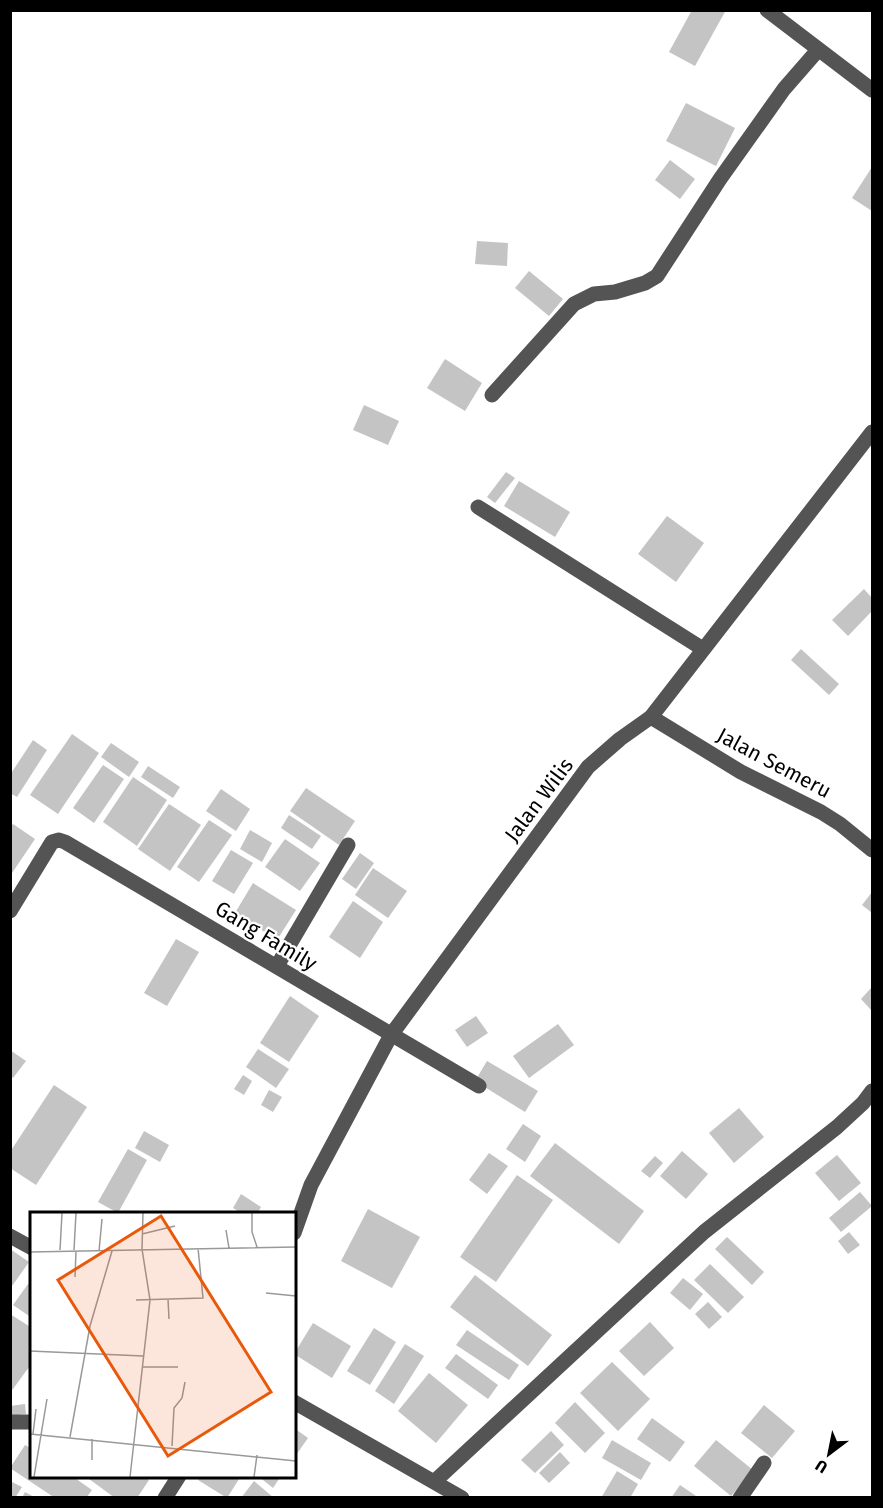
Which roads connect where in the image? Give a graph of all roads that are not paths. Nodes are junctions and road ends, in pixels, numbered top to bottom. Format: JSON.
{"nodes":[{"id":1,"x":767,"y":10,"type":"edge"},
{"id":2,"x":818,"y":50,"type":"junction"},
{"id":3,"x":873,"y":90,"type":"edge"},
{"id":4,"x":492,"y":394,"type":"dead end"},
{"id":5,"x":873,"y":432,"type":"edge"},
{"id":6,"x":478,"y":507,"type":"dead end"},
{"id":7,"x":703,"y":649,"type":"junction"},
{"id":8,"x":651,"y":717,"type":"junction"},
{"id":9,"x":348,"y":845,"type":"dead end"},
{"id":10,"x":873,"y":850,"type":"edge"},
{"id":11,"x":10,"y":911,"type":"edge"},
{"id":12,"x":277,"y":966,"type":"junction"},
{"id":13,"x":391,"y":1035,"type":"junction"},
{"id":14,"x":479,"y":1086,"type":"dead end"},
{"id":15,"x":873,"y":1091,"type":"edge"},
{"id":16,"x":296,"y":1227,"type":"edge"},
{"id":17,"x":10,"y":1236,"type":"edge"},
{"id":18,"x":30,"y":1247,"type":"edge"},
{"id":19,"x":296,"y":1403,"type":"edge"},
{"id":20,"x":10,"y":1422,"type":"edge"},
{"id":21,"x":30,"y":1422,"type":"edge"},
{"id":22,"x":764,"y":1463,"type":"dead end"},
{"id":23,"x":178,"y":1478,"type":"edge"},
{"id":24,"x":435,"y":1481,"type":"junction"},
{"id":25,"x":165,"y":1497,"type":"edge"},
{"id":26,"x":462,"y":1497,"type":"edge"},
{"id":27,"x":741,"y":1497,"type":"edge"}],
"edges":[{"from":1,"to":2,"type":"street"},
{"from":2,"to":3,"type":"street"},
{"from":2,"to":4,"type":"street"},
{"from":5,"to":7,"type":"street","name":"Jalan Wilis"},
{"from":6,"to":7,"type":"street"},
{"from":7,"to":8,"type":"street","name":"Jalan Wilis"},
{"from":8,"to":10,"type":"street","name":"Jalan Semeru"},
{"from":8,"to":13,"type":"street","name":"Jalan Wilis"},
{"from":9,"to":12,"type":"street"},
{"from":11,"to":12,"type":"street","name":"Gang Family"},
{"from":12,"to":13,"type":"street","name":"Gang Family"},
{"from":13,"to":14,"type":"street","name":"Gang Family"},
{"from":13,"to":16,"type":"street","name":"Jalan Wilis"},
{"from":15,"to":24,"type":"street"},
{"from":17,"to":18,"type":"street"},
{"from":19,"to":24,"type":"street"},
{"from":20,"to":21,"type":"street"},
{"from":22,"to":27,"type":"street"},
{"from":23,"to":25,"type":"street"},
{"from":24,"to":26,"type":"street"}]}
